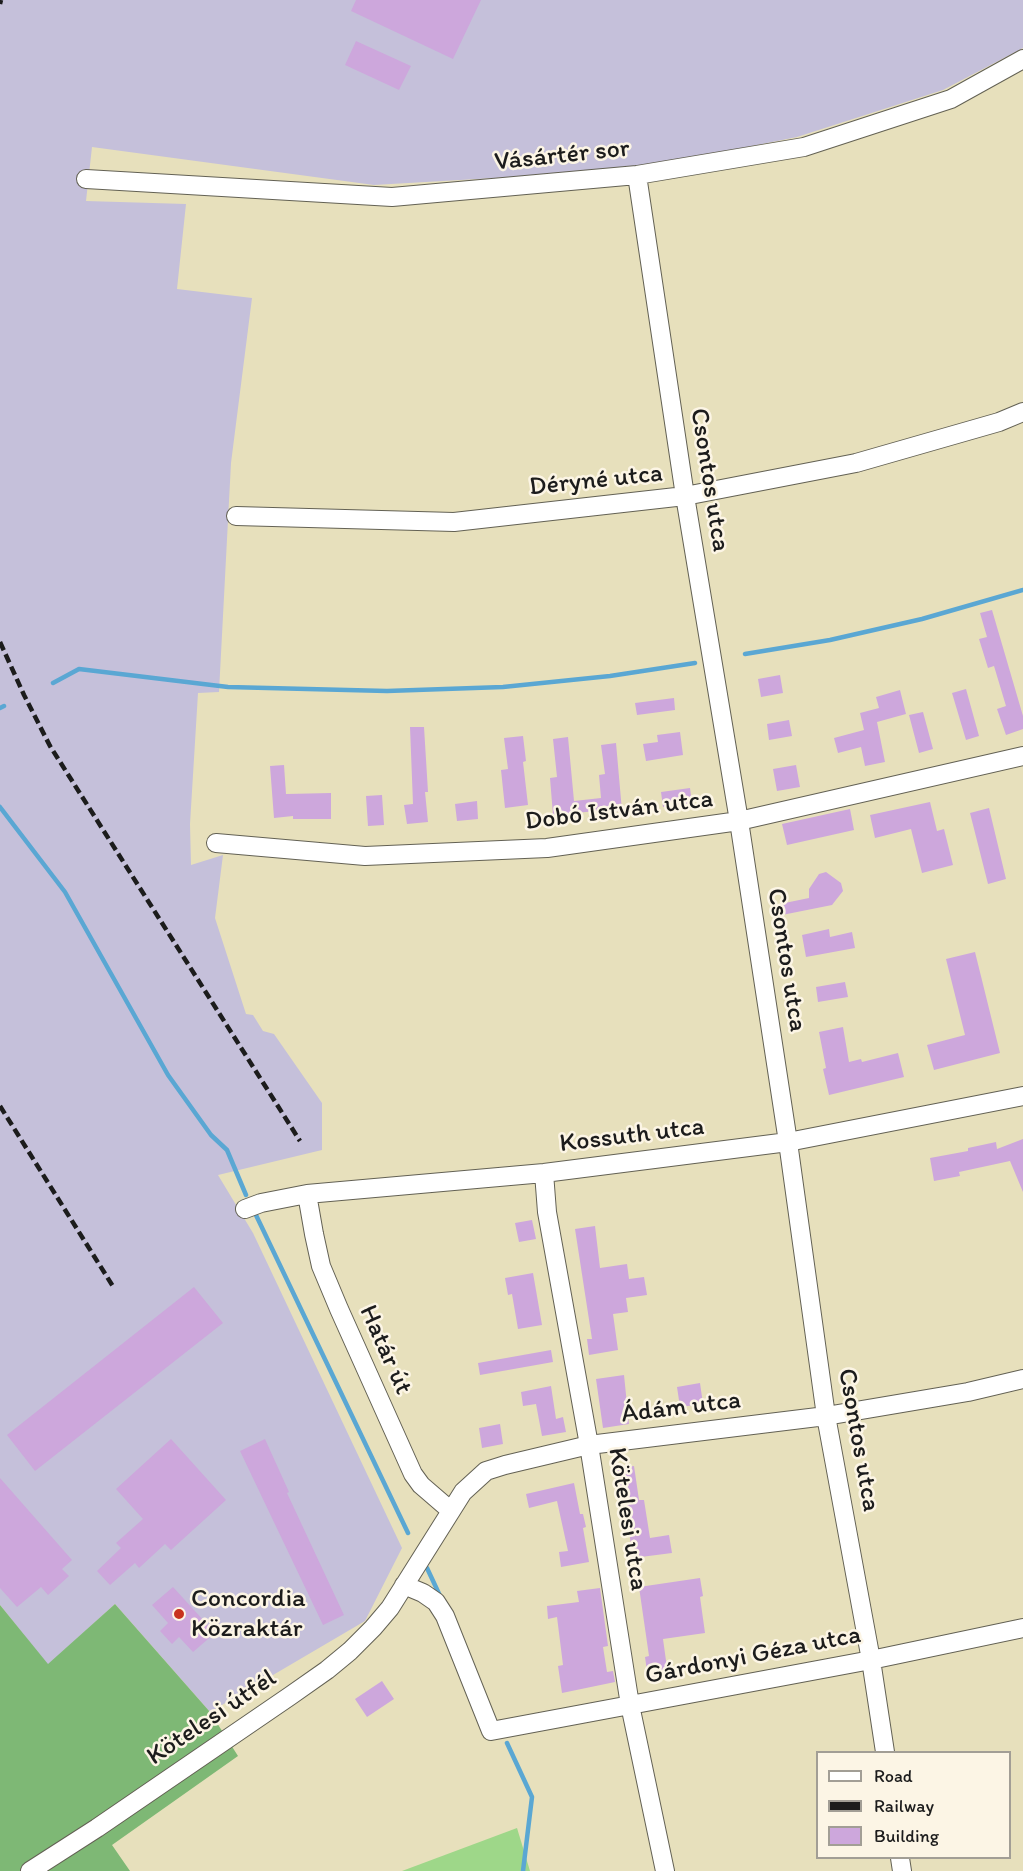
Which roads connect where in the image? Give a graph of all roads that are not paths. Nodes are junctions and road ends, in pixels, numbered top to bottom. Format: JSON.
{"nodes":[{"id":1,"x":1023,"y":59,"type":"edge"},
{"id":2,"x":637,"y":175,"type":"junction"},
{"id":3,"x":86,"y":179,"type":"dead end"},
{"id":4,"x":1023,"y":412,"type":"edge"},
{"id":5,"x":685,"y":496,"type":"junction"},
{"id":6,"x":236,"y":516,"type":"dead end"},
{"id":7,"x":1023,"y":756,"type":"edge"},
{"id":8,"x":739,"y":821,"type":"junction"},
{"id":9,"x":216,"y":843,"type":"dead end"},
{"id":10,"x":1023,"y":1096,"type":"edge"},
{"id":11,"x":788,"y":1142,"type":"junction"},
{"id":12,"x":544,"y":1173,"type":"junction"},
{"id":13,"x":308,"y":1194,"type":"junction"},
{"id":14,"x":244,"y":1209,"type":"dead end"},
{"id":15,"x":1023,"y":1379,"type":"edge"},
{"id":16,"x":826,"y":1416,"type":"junction"},
{"id":17,"x":590,"y":1445,"type":"junction"},
{"id":18,"x":450,"y":1510,"type":"junction"},
{"id":19,"x":404,"y":1585,"type":"junction"},
{"id":20,"x":1023,"y":1629,"type":"edge"},
{"id":21,"x":871,"y":1660,"type":"junction"},
{"id":22,"x":630,"y":1705,"type":"junction"},
{"id":23,"x":885,"y":1751,"type":"edge"},
{"id":24,"x":30,"y":1871,"type":"edge"},
{"id":25,"x":665,"y":1871,"type":"edge"}],
"edges":[{"from":1,"to":2,"type":"street","name":"Vásártér sor"},
{"from":2,"to":3,"type":"street","name":"Vásártér sor"},
{"from":2,"to":5,"type":"street","name":"Csontos utca"},
{"from":4,"to":5,"type":"street","name":"Déryné utca"},
{"from":5,"to":6,"type":"street","name":"Déryné utca"},
{"from":5,"to":8,"type":"street","name":"Csontos utca"},
{"from":7,"to":8,"type":"street","name":"Dobó István utca"},
{"from":8,"to":9,"type":"street","name":"Dobó István utca"},
{"from":8,"to":11,"type":"street","name":"Csontos utca"},
{"from":10,"to":11,"type":"street","name":"Kossuth utca"},
{"from":11,"to":12,"type":"street","name":"Kossuth utca"},
{"from":11,"to":16,"type":"street","name":"Csontos utca"},
{"from":12,"to":13,"type":"street","name":"Kossuth utca"},
{"from":12,"to":17,"type":"street","name":"Kötelesi utca"},
{"from":13,"to":14,"type":"street","name":"Kossuth utca"},
{"from":13,"to":18,"type":"street","name":"Határ út"},
{"from":15,"to":16,"type":"street","name":"Ádám utca"},
{"from":16,"to":17,"type":"street","name":"Ádám utca"},
{"from":16,"to":21,"type":"street","name":"Csontos utca"},
{"from":17,"to":18,"type":"street","name":"Ádám utca"},
{"from":17,"to":22,"type":"street","name":"Kötelesi utca"},
{"from":18,"to":19,"type":"street","name":"Ádám utca"},
{"from":19,"to":22,"type":"street","name":"Gárdonyi Géza utca"},
{"from":19,"to":24,"type":"street","name":"Kötelesi útfél"},
{"from":20,"to":21,"type":"street","name":"Gárdonyi Géza utca"},
{"from":21,"to":22,"type":"street","name":"Gárdonyi Géza utca"},
{"from":21,"to":23,"type":"street","name":"Csontos utca"},
{"from":22,"to":25,"type":"street","name":"Kötelesi utca"}]}
